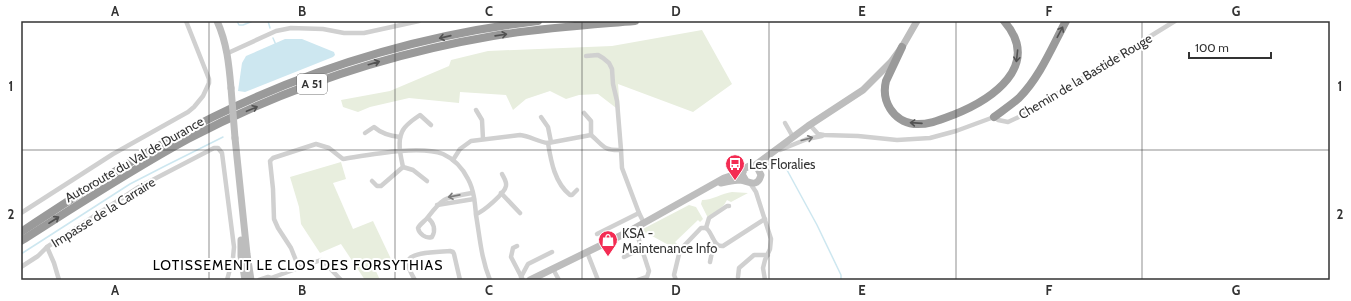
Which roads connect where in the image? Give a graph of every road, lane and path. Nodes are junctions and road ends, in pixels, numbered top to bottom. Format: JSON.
{"nodes":[{"id":1,"x":186,"y":21,"type":"edge"},
{"id":2,"x":217,"y":21,"type":"edge"},
{"id":3,"x":419,"y":21,"type":"edge"},
{"id":4,"x":538,"y":21,"type":"edge"},
{"id":5,"x":635,"y":21,"type":"edge"},
{"id":6,"x":1004,"y":21,"type":"edge"},
{"id":7,"x":1066,"y":21,"type":"edge"},
{"id":8,"x":1176,"y":21,"type":"edge"},
{"id":9,"x":916,"y":23,"type":"edge"},
{"id":10,"x":902,"y":47,"type":"junction"},
{"id":11,"x":228,"y":53,"type":"junction"},
{"id":12,"x":586,"y":56,"type":"dead end"},
{"id":13,"x":476,"y":110,"type":"dead end"},
{"id":14,"x":584,"y":112,"type":"dead end"},
{"id":15,"x":541,"y":117,"type":"dead end"},
{"id":16,"x":994,"y":117,"type":"junction"},
{"id":17,"x":785,"y":123,"type":"dead end"},
{"id":18,"x":430,"y":125,"type":"dead end"},
{"id":19,"x":809,"y":126,"type":"junction"},
{"id":20,"x":365,"y":133,"type":"dead end"},
{"id":21,"x":591,"y":135,"type":"junction"},
{"id":22,"x":824,"y":135,"type":"junction"},
{"id":23,"x":400,"y":137,"type":"junction"},
{"id":24,"x":793,"y":137,"type":"junction"},
{"id":25,"x":483,"y":139,"type":"junction"},
{"id":26,"x":550,"y":143,"type":"junction"},
{"id":27,"x":621,"y":150,"type":"junction"},
{"id":28,"x":400,"y":152,"type":"junction"},
{"id":29,"x":766,"y":157,"type":"junction"},
{"id":30,"x":453,"y":160,"type":"junction"},
{"id":31,"x":403,"y":167,"type":"junction"},
{"id":32,"x":757,"y":167,"type":"junction"},
{"id":33,"x":743,"y":172,"type":"junction"},
{"id":34,"x":502,"y":174,"type":"dead end"},
{"id":35,"x":759,"y":180,"type":"junction"},
{"id":36,"x":372,"y":181,"type":"dead end"},
{"id":37,"x":427,"y":181,"type":"dead end"},
{"id":38,"x":748,"y":182,"type":"junction"},
{"id":39,"x":717,"y":183,"type":"junction"},
{"id":40,"x":239,"y":186,"type":"junction"},
{"id":41,"x":577,"y":190,"type":"dead end"},
{"id":42,"x":756,"y":192,"type":"junction"},
{"id":43,"x":472,"y":193,"type":"junction"},
{"id":44,"x":501,"y":193,"type":"junction"},
{"id":45,"x":474,"y":199,"type":"junction"},
{"id":46,"x":437,"y":205,"type":"junction"},
{"id":47,"x":729,"y":206,"type":"dead end"},
{"id":48,"x":21,"y":213,"type":"edge"},
{"id":49,"x":520,"y":213,"type":"dead end"},
{"id":50,"x":639,"y":213,"type":"junction"},
{"id":51,"x":476,"y":214,"type":"junction"},
{"id":52,"x":428,"y":218,"type":"dead end"},
{"id":53,"x":765,"y":219,"type":"junction"},
{"id":54,"x":644,"y":223,"type":"junction"},
{"id":55,"x":635,"y":228,"type":"junction"},
{"id":56,"x":706,"y":228,"type":"junction"},
{"id":57,"x":21,"y":232,"type":"edge"},
{"id":58,"x":597,"y":234,"type":"dead end"},
{"id":59,"x":21,"y":241,"type":"edge"},
{"id":60,"x":716,"y":244,"type":"junction"},
{"id":61,"x":517,"y":246,"type":"dead end"},
{"id":62,"x":47,"y":247,"type":"junction"},
{"id":63,"x":642,"y":248,"type":"junction"},
{"id":64,"x":552,"y":252,"type":"dead end"},
{"id":65,"x":587,"y":252,"type":"junction"},
{"id":66,"x":768,"y":255,"type":"junction"},
{"id":67,"x":624,"y":257,"type":"dead end"},
{"id":68,"x":710,"y":262,"type":"dead end"},
{"id":69,"x":21,"y":267,"type":"edge"},
{"id":70,"x":299,"y":268,"type":"junction"},
{"id":71,"x":553,"y":269,"type":"junction"},
{"id":72,"x":738,"y":277,"type":"dead end"},
{"id":73,"x":270,"y":279,"type":"edge"},
{"id":74,"x":522,"y":279,"type":"edge"},
{"id":75,"x":59,"y":280,"type":"edge"},
{"id":76,"x":227,"y":280,"type":"edge"},
{"id":77,"x":245,"y":280,"type":"edge"},
{"id":78,"x":251,"y":280,"type":"edge"},
{"id":79,"x":259,"y":280,"type":"edge"},
{"id":80,"x":341,"y":280,"type":"edge"},
{"id":81,"x":415,"y":280,"type":"edge"},
{"id":82,"x":460,"y":280,"type":"edge"},
{"id":83,"x":490,"y":280,"type":"edge"},
{"id":84,"x":530,"y":280,"type":"edge"},
{"id":85,"x":559,"y":280,"type":"edge"},
{"id":86,"x":598,"y":280,"type":"edge"},
{"id":87,"x":638,"y":280,"type":"edge"},
{"id":88,"x":676,"y":280,"type":"edge"},
{"id":89,"x":765,"y":280,"type":"edge"}],
"edges":[{"from":1,"to":48,"type":"street"},
{"from":2,"to":11,"type":"main road"},
{"from":3,"to":11,"type":"street"},
{"from":4,"to":57,"type":"highway","name":"Autoroute du Val de Durance","number":"A 51","one_way":true},
{"from":59,"to":5,"type":"highway","name":"Autoroute du Val de Durance","number":"A 51","one_way":true},
{"from":6,"to":10,"type":"highway","one_way":true},
{"from":16,"to":7,"type":"highway","one_way":true},
{"from":8,"to":16,"type":"street","name":"Chemin de la Bastide Rouge"},
{"from":9,"to":10,"type":"main road"},
{"from":10,"to":19,"type":"main road"},
{"from":11,"to":40,"type":"main road","bridge":true},
{"from":12,"to":27,"type":"street"},
{"from":13,"to":25,"type":"street"},
{"from":14,"to":21,"type":"street"},
{"from":15,"to":26,"type":"street"},
{"from":16,"to":22,"type":"street"},
{"from":17,"to":24,"type":"street"},
{"from":18,"to":23,"type":"street"},
{"from":19,"to":22,"type":"street"},
{"from":19,"to":24,"type":"main road"},
{"from":20,"to":23,"type":"street"},
{"from":21,"to":26,"type":"street"},
{"from":21,"to":27,"type":"street"},
{"from":29,"to":22,"type":"street","one_way":true},
{"from":23,"to":28,"type":"street"},
{"from":24,"to":29,"type":"main road"},
{"from":25,"to":26,"type":"street"},
{"from":25,"to":30,"type":"street"},
{"from":26,"to":41,"type":"street"},
{"from":27,"to":50,"type":"street"},
{"from":28,"to":30,"type":"street"},
{"from":28,"to":31,"type":"street"},
{"from":28,"to":70,"type":"street"},
{"from":29,"to":32,"type":"main road"},
{"from":30,"to":43,"type":"street"},
{"from":31,"to":36,"type":"street"},
{"from":31,"to":37,"type":"street"},
{"from":32,"to":33,"type":"main road"},
{"from":32,"to":35,"type":"main road"},
{"from":33,"to":38,"type":"main road"},
{"from":33,"to":39,"type":"main road"},
{"from":34,"to":44,"type":"street"},
{"from":35,"to":38,"type":"main road"},
{"from":35,"to":42,"type":"street"},
{"from":38,"to":39,"type":"main road"},
{"from":38,"to":42,"type":"street"},
{"from":39,"to":54,"type":"main road"},
{"from":40,"to":77,"type":"main road"},
{"from":40,"to":78,"type":"main road"},
{"from":42,"to":53,"type":"street"},
{"from":43,"to":45,"type":"street"},
{"from":43,"to":46,"type":"street","one_way":true},
{"from":44,"to":49,"type":"street"},
{"from":44,"to":51,"type":"street"},
{"from":45,"to":46,"type":"street"},
{"from":45,"to":51,"type":"street"},
{"from":46,"to":52,"type":"street"},
{"from":47,"to":56,"type":"street"},
{"from":50,"to":54,"type":"street"},
{"from":50,"to":58,"type":"street"},
{"from":51,"to":83,"type":"street"},
{"from":53,"to":60,"type":"street"},
{"from":53,"to":66,"type":"street"},
{"from":54,"to":55,"type":"main road"},
{"from":55,"to":63,"type":"street"},
{"from":55,"to":65,"type":"main road"},
{"from":56,"to":60,"type":"street"},
{"from":56,"to":88,"type":"street"},
{"from":60,"to":68,"type":"street"},
{"from":61,"to":74,"type":"street"},
{"from":62,"to":69,"type":"street","name":"Impasse de la Carraire"},
{"from":62,"to":75,"type":"street"},
{"from":62,"to":76,"type":"street","name":"Impasse de la Carraire"},
{"from":63,"to":67,"type":"street"},
{"from":63,"to":87,"type":"street"},
{"from":64,"to":74,"type":"street"},
{"from":65,"to":71,"type":"main road"},
{"from":65,"to":86,"type":"street"},
{"from":66,"to":72,"type":"street"},
{"from":66,"to":89,"type":"street"},
{"from":70,"to":73,"type":"street"},
{"from":70,"to":80,"type":"street"},
{"from":71,"to":84,"type":"main road"},
{"from":71,"to":85,"type":"street"},
{"from":73,"to":79,"type":"street"},
{"from":81,"to":82,"type":"street"}]}
